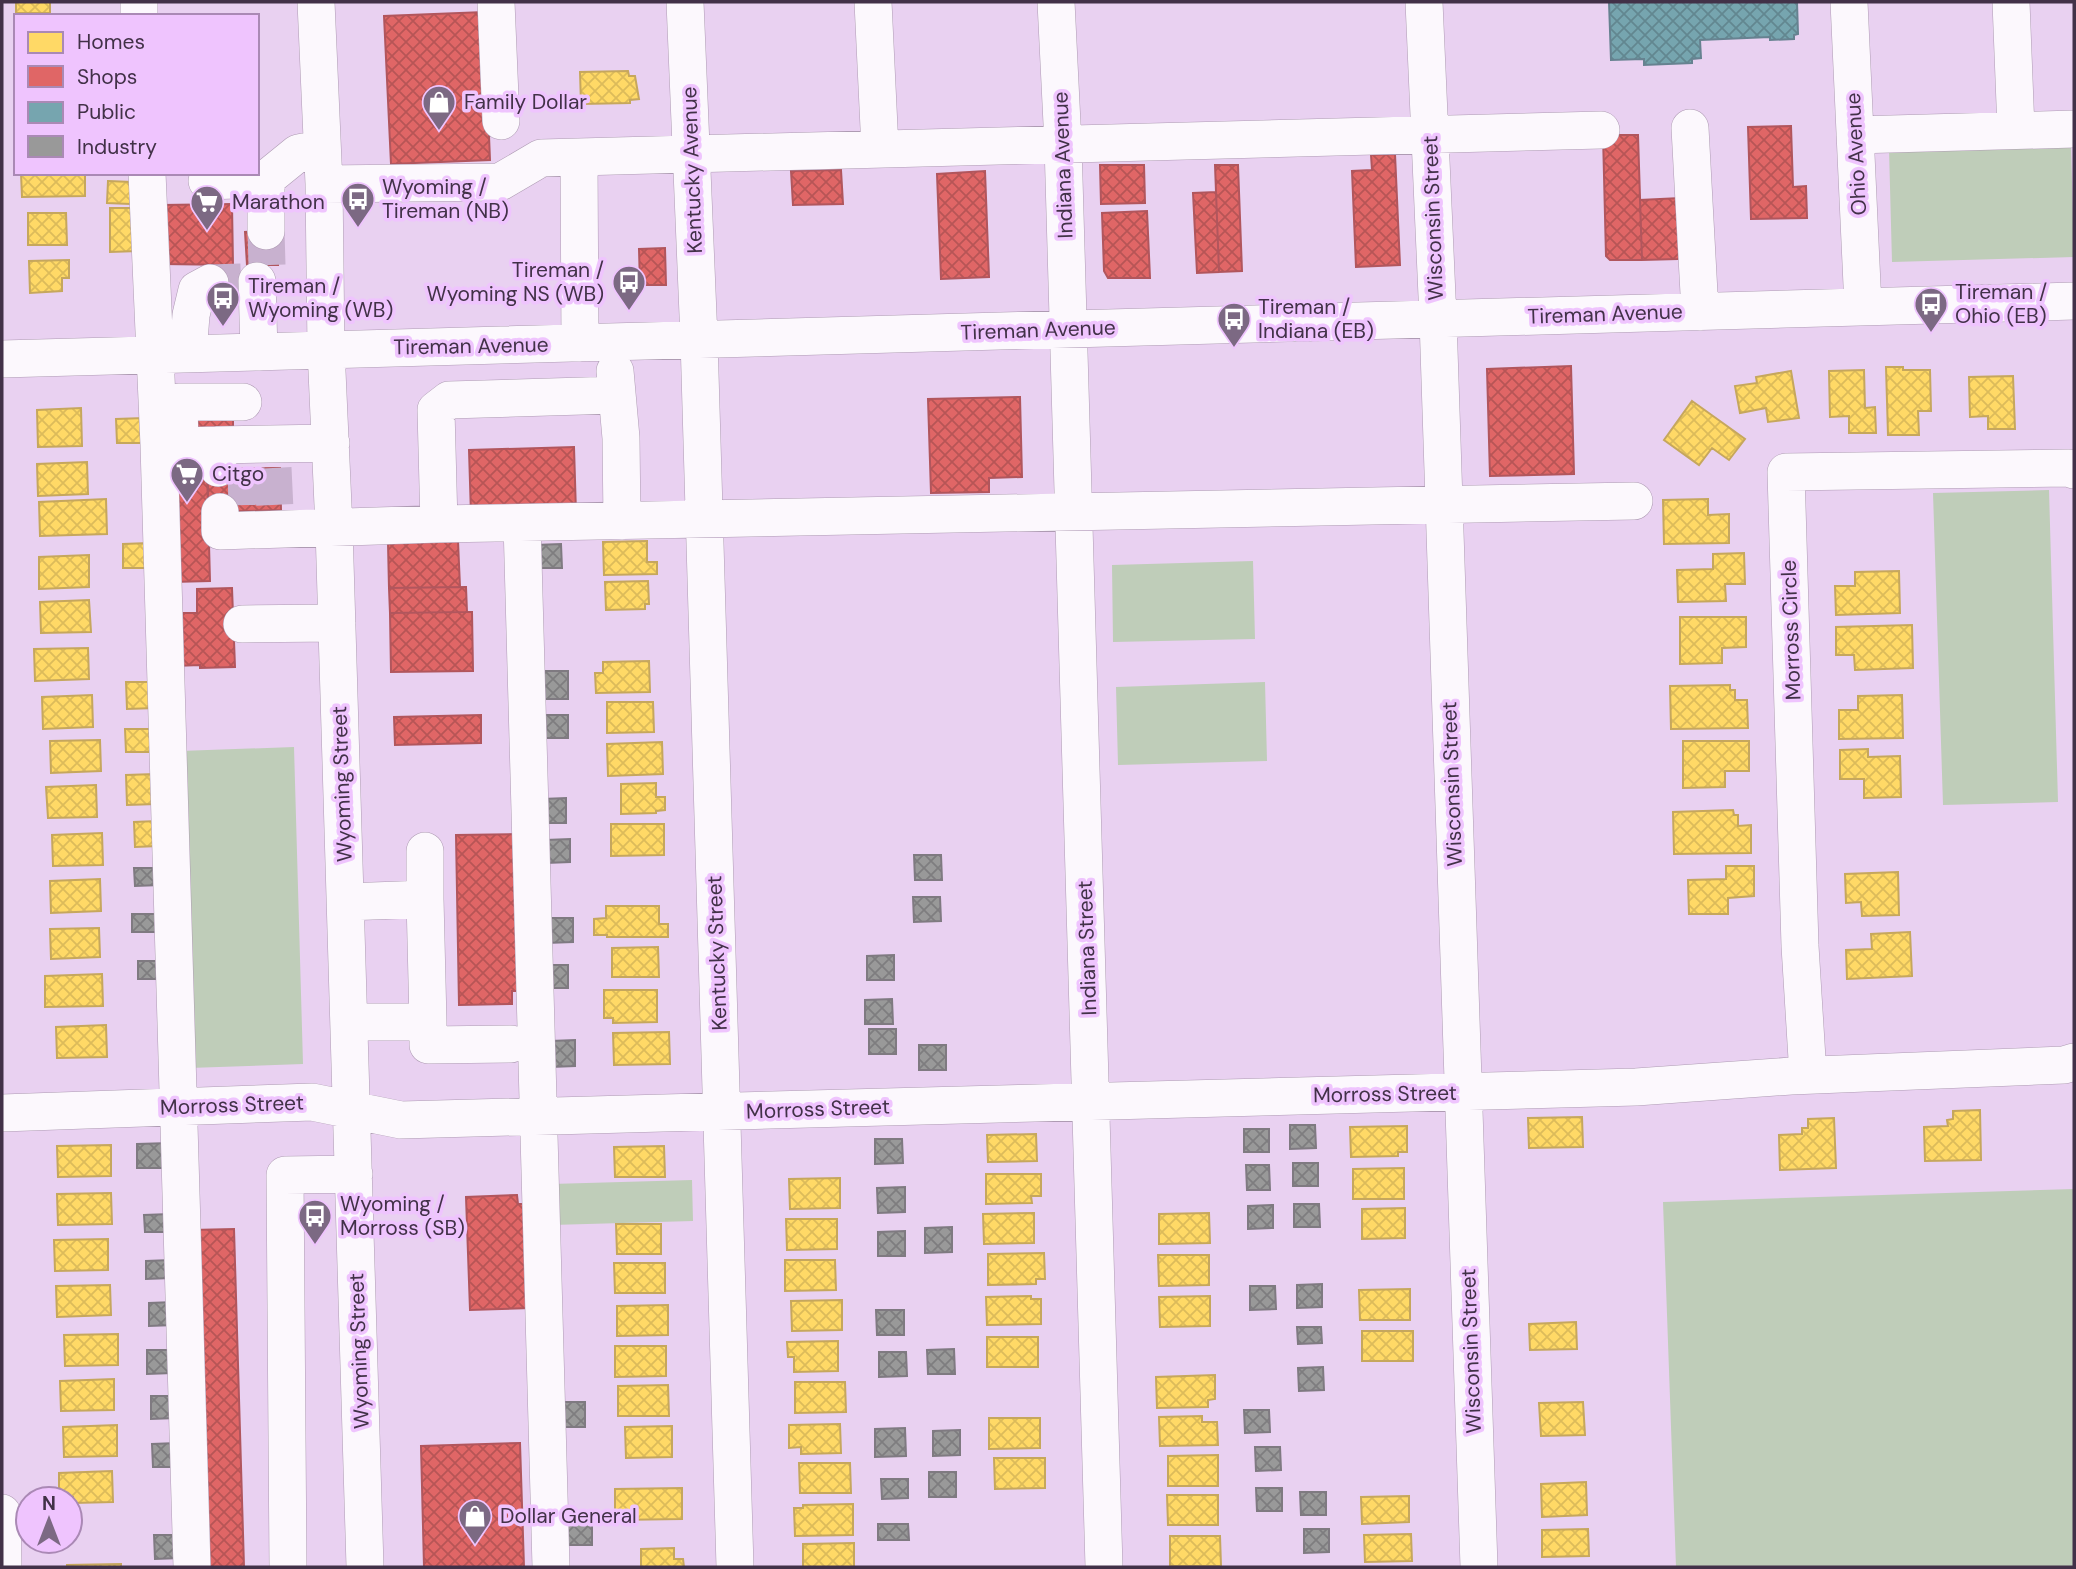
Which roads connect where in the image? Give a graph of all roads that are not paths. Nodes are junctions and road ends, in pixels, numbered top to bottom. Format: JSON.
{"nodes":[{"id":1,"x":316,"y":2,"type":"edge"},
{"id":2,"x":496,"y":2,"type":"edge"},
{"id":3,"x":685,"y":2,"type":"edge"},
{"id":4,"x":873,"y":2,"type":"edge"},
{"id":5,"x":1056,"y":2,"type":"edge"},
{"id":6,"x":1424,"y":2,"type":"edge"},
{"id":7,"x":1849,"y":2,"type":"edge"},
{"id":8,"x":2011,"y":2,"type":"edge"},
{"id":9,"x":501,"y":121,"type":"dead end"},
{"id":10,"x":1690,"y":128,"type":"dead end"},
{"id":11,"x":2074,"y":129,"type":"edge"},
{"id":12,"x":1601,"y":130,"type":"dead end"},
{"id":13,"x":2016,"y":130,"type":"junction"},
{"id":14,"x":1430,"y":135,"type":"junction"},
{"id":15,"x":1855,"y":135,"type":"junction"},
{"id":16,"x":1063,"y":144,"type":"junction"},
{"id":17,"x":322,"y":148,"type":"junction"},
{"id":18,"x":880,"y":149,"type":"junction"},
{"id":19,"x":691,"y":155,"type":"junction"},
{"id":20,"x":579,"y":158,"type":"junction"},
{"id":21,"x":147,"y":175,"type":"edge"},
{"id":22,"x":266,"y":179,"type":"junction"},
{"id":23,"x":207,"y":181,"type":"dead end"},
{"id":24,"x":324,"y":184,"type":"junction"},
{"id":25,"x":248,"y":268,"type":"junction"},
{"id":26,"x":2074,"y":301,"type":"edge"},
{"id":27,"x":1863,"y":307,"type":"junction"},
{"id":28,"x":1700,"y":312,"type":"junction"},
{"id":29,"x":1438,"y":319,"type":"junction"},
{"id":30,"x":1068,"y":329,"type":"junction"},
{"id":31,"x":699,"y":339,"type":"junction"},
{"id":32,"x":597,"y":343,"type":"junction"},
{"id":33,"x":447,"y":346,"type":"junction"},
{"id":34,"x":326,"y":349,"type":"junction"},
{"id":35,"x":250,"y":352,"type":"junction"},
{"id":36,"x":172,"y":354,"type":"junction"},
{"id":37,"x":2,"y":359,"type":"edge"},
{"id":38,"x":616,"y":395,"type":"junction"},
{"id":39,"x":449,"y":400,"type":"junction"},
{"id":40,"x":243,"y":401,"type":"junction"},
{"id":41,"x":168,"y":403,"type":"junction"},
{"id":42,"x":331,"y":443,"type":"junction"},
{"id":43,"x":245,"y":457,"type":"junction"},
{"id":44,"x":2074,"y":470,"type":"edge"},
{"id":45,"x":1634,"y":501,"type":"dead end"},
{"id":46,"x":1443,"y":504,"type":"junction"},
{"id":47,"x":1074,"y":512,"type":"junction"},
{"id":48,"x":253,"y":519,"type":"dead end"},
{"id":49,"x":704,"y":520,"type":"junction"},
{"id":50,"x":622,"y":522,"type":"junction"},
{"id":51,"x":522,"y":523,"type":"junction"},
{"id":52,"x":439,"y":524,"type":"junction"},
{"id":53,"x":334,"y":528,"type":"junction"},
{"id":54,"x":337,"y":623,"type":"junction"},
{"id":55,"x":242,"y":624,"type":"dead end"},
{"id":56,"x":425,"y":851,"type":"dead end"},
{"id":57,"x":425,"y":899,"type":"junction"},
{"id":58,"x":346,"y":902,"type":"junction"},
{"id":59,"x":349,"y":1022,"type":"junction"},
{"id":60,"x":428,"y":1022,"type":"junction"},
{"id":61,"x":511,"y":1044,"type":"dead end"},
{"id":62,"x":2074,"y":1062,"type":"edge"},
{"id":63,"x":1808,"y":1075,"type":"junction"},
{"id":64,"x":1462,"y":1092,"type":"junction"},
{"id":65,"x":1091,"y":1101,"type":"junction"},
{"id":66,"x":179,"y":1107,"type":"junction"},
{"id":67,"x":352,"y":1110,"type":"junction"},
{"id":68,"x":722,"y":1111,"type":"junction"},
{"id":69,"x":2,"y":1113,"type":"edge"},
{"id":70,"x":537,"y":1116,"type":"junction"},
{"id":71,"x":354,"y":1174,"type":"junction"},
{"id":72,"x":2,"y":1513,"type":"edge"},
{"id":73,"x":3,"y":1567,"type":"edge"},
{"id":74,"x":192,"y":1567,"type":"edge"},
{"id":75,"x":288,"y":1567,"type":"edge"},
{"id":76,"x":365,"y":1567,"type":"edge"},
{"id":77,"x":551,"y":1567,"type":"edge"},
{"id":78,"x":734,"y":1567,"type":"edge"},
{"id":79,"x":1104,"y":1567,"type":"edge"},
{"id":80,"x":1479,"y":1567,"type":"edge"}],
"edges":[{"from":1,"to":17,"type":"street","name":"Wyoming Street"},
{"from":2,"to":9,"type":"street"},
{"from":3,"to":19,"type":"street","name":"Kentucky Avenue"},
{"from":4,"to":18,"type":"street"},
{"from":5,"to":16,"type":"street","name":"Indiana Avenue"},
{"from":6,"to":14,"type":"street","name":"Wisconsin Street"},
{"from":7,"to":15,"type":"street","name":"Ohio Avenue"},
{"from":8,"to":13,"type":"street"},
{"from":10,"to":28,"type":"street"},
{"from":11,"to":13,"type":"street"},
{"from":12,"to":14,"type":"street"},
{"from":13,"to":15,"type":"street"},
{"from":14,"to":16,"type":"street"},
{"from":14,"to":29,"type":"street","name":"Wisconsin Street"},
{"from":15,"to":27,"type":"street","name":"Ohio Avenue"},
{"from":16,"to":18,"type":"street"},
{"from":16,"to":30,"type":"street","name":"Indiana Avenue"},
{"from":17,"to":22,"type":"street"},
{"from":17,"to":24,"type":"street","name":"Wyoming Street"},
{"from":18,"to":19,"type":"street"},
{"from":19,"to":20,"type":"street"},
{"from":19,"to":31,"type":"street","name":"Kentucky Avenue"},
{"from":20,"to":24,"type":"street"},
{"from":20,"to":32,"type":"street"},
{"from":21,"to":36,"type":"street"},
{"from":22,"to":23,"type":"street"},
{"from":22,"to":25,"type":"street"},
{"from":24,"to":34,"type":"street","name":"Wyoming Street"},
{"from":25,"to":35,"type":"street"},
{"from":25,"to":36,"type":"street"},
{"from":26,"to":27,"type":"street","name":"Tireman Avenue"},
{"from":27,"to":28,"type":"street","name":"Tireman Avenue"},
{"from":28,"to":29,"type":"street","name":"Tireman Avenue"},
{"from":29,"to":30,"type":"street","name":"Tireman Avenue"},
{"from":29,"to":46,"type":"street","name":"Wisconsin Street"},
{"from":30,"to":31,"type":"street","name":"Tireman Avenue"},
{"from":30,"to":47,"type":"street","name":"Indiana Street"},
{"from":31,"to":32,"type":"street","name":"Tireman Avenue"},
{"from":31,"to":49,"type":"street","name":"Kentucky Street"},
{"from":32,"to":33,"type":"street","name":"Tireman Avenue"},
{"from":32,"to":38,"type":"street"},
{"from":33,"to":34,"type":"street","name":"Tireman Avenue"},
{"from":33,"to":39,"type":"street"},
{"from":34,"to":35,"type":"street","name":"Tireman Avenue"},
{"from":34,"to":42,"type":"street","name":"Wyoming Street"},
{"from":35,"to":36,"type":"street","name":"Tireman Avenue"},
{"from":35,"to":40,"type":"street"},
{"from":36,"to":37,"type":"street","name":"Tireman Avenue"},
{"from":36,"to":41,"type":"street"},
{"from":38,"to":39,"type":"street"},
{"from":38,"to":50,"type":"street"},
{"from":39,"to":52,"type":"street"},
{"from":40,"to":41,"type":"street"},
{"from":40,"to":43,"type":"street"},
{"from":41,"to":43,"type":"street"},
{"from":41,"to":66,"type":"street"},
{"from":42,"to":43,"type":"street"},
{"from":42,"to":53,"type":"street","name":"Wyoming Street"},
{"from":44,"to":63,"type":"street","name":"Morross Circle"},
{"from":45,"to":46,"type":"street"},
{"from":46,"to":47,"type":"street"},
{"from":46,"to":64,"type":"street","name":"Wisconsin Street"},
{"from":47,"to":49,"type":"street"},
{"from":47,"to":65,"type":"street","name":"Indiana Street"},
{"from":48,"to":53,"type":"street"},
{"from":49,"to":50,"type":"street"},
{"from":49,"to":68,"type":"street","name":"Kentucky Street"},
{"from":50,"to":51,"type":"street"},
{"from":51,"to":52,"type":"street"},
{"from":51,"to":70,"type":"street"},
{"from":52,"to":53,"type":"street"},
{"from":53,"to":54,"type":"street","name":"Wyoming Street"},
{"from":54,"to":55,"type":"street"},
{"from":54,"to":58,"type":"street","name":"Wyoming Street"},
{"from":56,"to":57,"type":"street"},
{"from":57,"to":58,"type":"street"},
{"from":57,"to":60,"type":"street"},
{"from":58,"to":59,"type":"street","name":"Wyoming Street"},
{"from":59,"to":60,"type":"street"},
{"from":59,"to":67,"type":"street","name":"Wyoming Street"},
{"from":60,"to":61,"type":"street"},
{"from":62,"to":63,"type":"street"},
{"from":63,"to":64,"type":"street","name":"Morross Street"},
{"from":64,"to":65,"type":"street","name":"Morross Street"},
{"from":64,"to":80,"type":"street","name":"Wisconsin Street"},
{"from":65,"to":68,"type":"street","name":"Morross Street"},
{"from":65,"to":79,"type":"street","name":"Indiana Street"},
{"from":66,"to":67,"type":"street","name":"Morross Street"},
{"from":66,"to":69,"type":"street","name":"Morross Street"},
{"from":66,"to":74,"type":"street"},
{"from":67,"to":70,"type":"street","name":"Morross Street"},
{"from":67,"to":71,"type":"street","name":"Wyoming Street"},
{"from":68,"to":70,"type":"street","name":"Morross Street"},
{"from":68,"to":78,"type":"street","name":"Kentucky Street"},
{"from":70,"to":77,"type":"street"},
{"from":71,"to":75,"type":"street"},
{"from":71,"to":76,"type":"street","name":"Wyoming Street"},
{"from":72,"to":73,"type":"street"}]}
